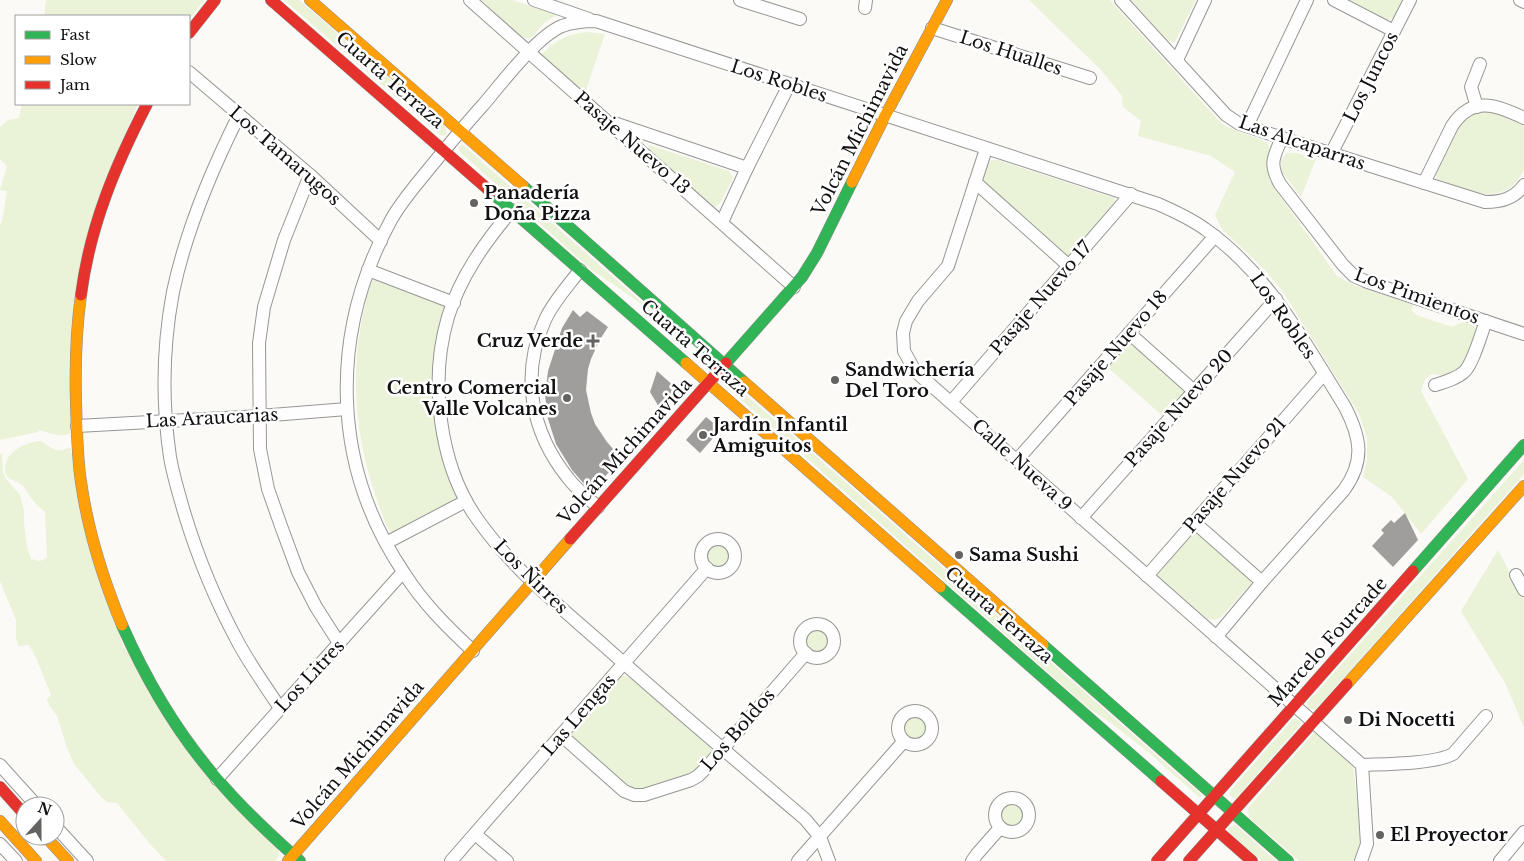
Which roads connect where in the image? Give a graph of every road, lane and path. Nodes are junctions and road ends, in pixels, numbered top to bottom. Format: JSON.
{"nodes":[{"id":1,"x":215,"y":0,"type":"edge"},
{"id":2,"x":271,"y":0,"type":"edge"},
{"id":3,"x":310,"y":0,"type":"edge"},
{"id":4,"x":470,"y":0,"type":"edge"},
{"id":5,"x":534,"y":0,"type":"edge"},
{"id":6,"x":740,"y":0,"type":"edge"},
{"id":7,"x":947,"y":0,"type":"edge"},
{"id":8,"x":1121,"y":0,"type":"edge"},
{"id":9,"x":1205,"y":0,"type":"edge"},
{"id":10,"x":1307,"y":0,"type":"edge"},
{"id":11,"x":1334,"y":0,"type":"edge"},
{"id":12,"x":1410,"y":0,"type":"edge"},
{"id":13,"x":1520,"y":0,"type":"edge"},
{"id":14,"x":1524,"y":2,"type":"edge"},
{"id":15,"x":800,"y":20,"type":"dead end"},
{"id":16,"x":596,"y":21,"type":"junction"},
{"id":17,"x":932,"y":28,"type":"junction"},
{"id":18,"x":1394,"y":31,"type":"junction"},
{"id":19,"x":190,"y":32,"type":"edge"},
{"id":20,"x":529,"y":53,"type":"junction"},
{"id":21,"x":1177,"y":60,"type":"junction"},
{"id":22,"x":1480,"y":64,"type":"dead end"},
{"id":23,"x":190,"y":73,"type":"edge"},
{"id":24,"x":1090,"y":78,"type":"dead end"},
{"id":25,"x":789,"y":85,"type":"junction"},
{"id":26,"x":147,"y":105,"type":"edge"},
{"id":27,"x":1477,"y":107,"type":"junction"},
{"id":28,"x":239,"y":115,"type":"junction"},
{"id":29,"x":885,"y":116,"type":"junction"},
{"id":30,"x":1524,"y":118,"type":"edge"},
{"id":31,"x":606,"y":121,"type":"junction"},
{"id":32,"x":1246,"y":126,"type":"junction"},
{"id":33,"x":460,"y":131,"type":"junction"},
{"id":34,"x":1282,"y":138,"type":"junction"},
{"id":35,"x":986,"y":149,"type":"junction"},
{"id":36,"x":444,"y":150,"type":"junction"},
{"id":37,"x":1332,"y":154,"type":"junction"},
{"id":38,"x":747,"y":168,"type":"junction"},
{"id":39,"x":310,"y":175,"type":"junction"},
{"id":40,"x":975,"y":182,"type":"junction"},
{"id":41,"x":1424,"y":184,"type":"junction"},
{"id":42,"x":1524,"y":185,"type":"edge"},
{"id":43,"x":1131,"y":194,"type":"junction"},
{"id":44,"x":512,"y":210,"type":"junction"},
{"id":45,"x":722,"y":222,"type":"junction"},
{"id":46,"x":1215,"y":236,"type":"junction"},
{"id":47,"x":381,"y":241,"type":"junction"},
{"id":48,"x":1070,"y":266,"type":"junction"},
{"id":49,"x":368,"y":270,"type":"junction"},
{"id":50,"x":580,"y":270,"type":"junction"},
{"id":51,"x":794,"y":287,"type":"junction"},
{"id":52,"x":1276,"y":299,"type":"junction"},
{"id":53,"x":454,"y":303,"type":"junction"},
{"id":54,"x":1486,"y":321,"type":"junction"},
{"id":55,"x":1129,"y":333,"type":"junction"},
{"id":56,"x":1524,"y":334,"type":"edge"},
{"id":57,"x":725,"y":364,"type":"junction"},
{"id":58,"x":1324,"y":374,"type":"junction"},
{"id":59,"x":708,"y":383,"type":"junction"},
{"id":60,"x":1435,"y":385,"type":"dead end"},
{"id":61,"x":1194,"y":391,"type":"junction"},
{"id":62,"x":951,"y":402,"type":"junction"},
{"id":63,"x":346,"y":409,"type":"junction"},
{"id":64,"x":259,"y":416,"type":"junction"},
{"id":65,"x":166,"y":420,"type":"junction"},
{"id":66,"x":77,"y":426,"type":"junction"},
{"id":67,"x":1524,"y":445,"type":"edge"},
{"id":68,"x":1017,"y":460,"type":"junction"},
{"id":69,"x":1524,"y":486,"type":"edge"},
{"id":70,"x":466,"y":501,"type":"junction"},
{"id":71,"x":598,"y":507,"type":"junction"},
{"id":72,"x":1081,"y":518,"type":"junction"},
{"id":73,"x":1194,"y":522,"type":"junction"},
{"id":74,"x":386,"y":543,"type":"junction"},
{"id":75,"x":706,"y":568,"type":"dead end"},
{"id":76,"x":403,"y":572,"type":"junction"},
{"id":77,"x":1516,"y":575,"type":"dead end"},
{"id":78,"x":1147,"y":576,"type":"junction"},
{"id":79,"x":532,"y":582,"type":"junction"},
{"id":80,"x":1262,"y":582,"type":"junction"},
{"id":81,"x":1524,"y":590,"type":"edge"},
{"id":82,"x":1400,"y":606,"type":"junction"},
{"id":83,"x":1216,"y":637,"type":"junction"},
{"id":84,"x":340,"y":643,"type":"junction"},
{"id":85,"x":473,"y":651,"type":"junction"},
{"id":86,"x":806,"y":653,"type":"dead end"},
{"id":87,"x":624,"y":663,"type":"junction"},
{"id":88,"x":1295,"y":705,"type":"junction"},
{"id":89,"x":280,"y":708,"type":"junction"},
{"id":90,"x":1486,"y":716,"type":"dead end"},
{"id":91,"x":1314,"y":722,"type":"junction"},
{"id":92,"x":561,"y":735,"type":"junction"},
{"id":93,"x":904,"y":740,"type":"dead end"},
{"id":94,"x":723,"y":749,"type":"junction"},
{"id":95,"x":0,"y":765,"type":"edge"},
{"id":96,"x":1362,"y":765,"type":"junction"},
{"id":97,"x":217,"y":779,"type":"junction"},
{"id":98,"x":0,"y":787,"type":"edge"},
{"id":99,"x":28,"y":796,"type":"edge"},
{"id":100,"x":1214,"y":796,"type":"junction"},
{"id":101,"x":15,"y":803,"type":"edge"},
{"id":102,"x":1233,"y":812,"type":"junction"},
{"id":103,"x":1199,"y":814,"type":"junction"},
{"id":104,"x":0,"y":821,"type":"edge"},
{"id":105,"x":1000,"y":828,"type":"dead end"},
{"id":106,"x":1217,"y":830,"type":"junction"},
{"id":107,"x":1524,"y":832,"type":"edge"},
{"id":108,"x":475,"y":834,"type":"junction"},
{"id":109,"x":65,"y":837,"type":"edge"},
{"id":110,"x":820,"y":837,"type":"junction"},
{"id":111,"x":0,"y":844,"type":"edge"},
{"id":112,"x":54,"y":846,"type":"edge"},
{"id":113,"x":294,"y":859,"type":"edge"},
{"id":114,"x":16,"y":861,"type":"edge"},
{"id":115,"x":36,"y":861,"type":"edge"},
{"id":116,"x":68,"y":861,"type":"edge"},
{"id":117,"x":87,"y":861,"type":"edge"},
{"id":118,"x":451,"y":861,"type":"edge"},
{"id":119,"x":507,"y":861,"type":"edge"},
{"id":120,"x":798,"y":861,"type":"edge"},
{"id":121,"x":829,"y":861,"type":"edge"},
{"id":122,"x":972,"y":861,"type":"edge"},
{"id":123,"x":1157,"y":861,"type":"edge"},
{"id":124,"x":1189,"y":861,"type":"edge"},
{"id":125,"x":1252,"y":861,"type":"edge"},
{"id":126,"x":1288,"y":861,"type":"edge"},
{"id":127,"x":1362,"y":861,"type":"edge"},
{"id":128,"x":1500,"y":861,"type":"edge"}],
"edges":[{"from":1,"to":19,"type":"street"},
{"from":2,"to":36,"type":"street","name":"Cuarta Terraza"},
{"from":3,"to":33,"type":"street","name":"Cuarta Terraza"},
{"from":4,"to":20,"type":"street","name":"Pasaje Nuevo 13"},
{"from":5,"to":16,"type":"street"},
{"from":6,"to":15,"type":"street"},
{"from":7,"to":17,"type":"street","name":"Volcán Michimavida"},
{"from":8,"to":21,"type":"street","name":"Las Alcaparras"},
{"from":9,"to":21,"type":"street"},
{"from":10,"to":32,"type":"street"},
{"from":11,"to":18,"type":"street"},
{"from":12,"to":18,"type":"street","name":"Los Juncos"},
{"from":13,"to":14,"type":"street"},
{"from":16,"to":20,"type":"street","name":"Los Robles"},
{"from":16,"to":25,"type":"street","name":"Los Robles"},
{"from":17,"to":24,"type":"street","name":"Los Hualles"},
{"from":17,"to":29,"type":"street","name":"Volcán Michimavida"},
{"from":18,"to":37,"type":"street","name":"Los Juncos"},
{"from":20,"to":31,"type":"street","name":"Pasaje Nuevo 13"},
{"from":20,"to":33,"type":"street","name":"Los Robles"},
{"from":21,"to":32,"type":"street","name":"Las Alcaparras"},
{"from":22,"to":27,"type":"street"},
{"from":23,"to":28,"type":"street","name":"Los Tamarugos"},
{"from":25,"to":29,"type":"street","name":"Los Robles"},
{"from":25,"to":38,"type":"street"},
{"from":26,"to":66,"type":"street"},
{"from":27,"to":30,"type":"street"},
{"from":27,"to":41,"type":"street"},
{"from":28,"to":39,"type":"street","name":"Los Tamarugos"},
{"from":28,"to":65,"type":"street"},
{"from":29,"to":35,"type":"street","name":"Los Robles"},
{"from":29,"to":51,"type":"street","name":"Volcán Michimavida"},
{"from":31,"to":38,"type":"street"},
{"from":31,"to":45,"type":"street","name":"Pasaje Nuevo 13"},
{"from":32,"to":34,"type":"street","name":"Las Alcaparras"},
{"from":33,"to":36,"type":"street","name":"Los Robles"},
{"from":33,"to":57,"type":"street","name":"Cuarta Terraza"},
{"from":34,"to":37,"type":"street","name":"Las Alcaparras"},
{"from":34,"to":54,"type":"street","name":"Los Pimientos"},
{"from":35,"to":40,"type":"street","name":"Calle Nueva 9"},
{"from":35,"to":43,"type":"street","name":"Los Robles"},
{"from":36,"to":44,"type":"street","name":"Cuarta Terraza"},
{"from":36,"to":47,"type":"street","name":"Los Robles"},
{"from":37,"to":41,"type":"street","name":"Las Alcaparras"},
{"from":38,"to":45,"type":"street"},
{"from":39,"to":47,"type":"street","name":"Los Tamarugos"},
{"from":39,"to":64,"type":"street"},
{"from":40,"to":48,"type":"street"},
{"from":40,"to":62,"type":"street","name":"Calle Nueva 9"},
{"from":41,"to":42,"type":"street","name":"Las Alcaparras"},
{"from":43,"to":46,"type":"street","name":"Los Robles"},
{"from":43,"to":48,"type":"street","name":"Pasaje Nuevo 17"},
{"from":44,"to":50,"type":"street","name":"Cuarta Terraza"},
{"from":44,"to":53,"type":"street","name":"Los Ñirres"},
{"from":45,"to":51,"type":"street","name":"Pasaje Nuevo 13"},
{"from":46,"to":52,"type":"street","name":"Los Robles"},
{"from":46,"to":55,"type":"street","name":"Pasaje Nuevo 18"},
{"from":47,"to":49,"type":"street","name":"Los Robles"},
{"from":48,"to":62,"type":"street","name":"Pasaje Nuevo 17"},
{"from":49,"to":53,"type":"street"},
{"from":49,"to":63,"type":"street","name":"Los Robles"},
{"from":50,"to":59,"type":"street","name":"Cuarta Terraza"},
{"from":50,"to":71,"type":"street"},
{"from":51,"to":57,"type":"street","name":"Volcán Michimavida"},
{"from":52,"to":58,"type":"street","name":"Los Robles"},
{"from":52,"to":61,"type":"street","name":"Pasaje Nuevo 20"},
{"from":53,"to":70,"type":"street","name":"Los Ñirres"},
{"from":54,"to":56,"type":"street","name":"Los Pimientos"},
{"from":54,"to":60,"type":"street"},
{"from":55,"to":61,"type":"street"},
{"from":55,"to":68,"type":"street","name":"Pasaje Nuevo 18"},
{"from":57,"to":59,"type":"street","name":"Volcán Michimavida"},
{"from":57,"to":100,"type":"street","name":"Cuarta Terraza"},
{"from":58,"to":73,"type":"street","name":"Pasaje Nuevo 21"},
{"from":58,"to":80,"type":"street","name":"Los Robles"},
{"from":59,"to":71,"type":"street","name":"Volcán Michimavida"},
{"from":59,"to":103,"type":"street","name":"Cuarta Terraza"},
{"from":61,"to":72,"type":"street","name":"Pasaje Nuevo 20"},
{"from":62,"to":68,"type":"street","name":"Calle Nueva 9"},
{"from":63,"to":64,"type":"street","name":"Las Araucarias"},
{"from":63,"to":74,"type":"street","name":"Los Robles"},
{"from":64,"to":65,"type":"street","name":"Las Araucarias"},
{"from":64,"to":84,"type":"street"},
{"from":65,"to":66,"type":"street","name":"Las Araucarias"},
{"from":65,"to":89,"type":"street"},
{"from":66,"to":97,"type":"street"},
{"from":67,"to":82,"type":"street","name":"Marcelo Fourcade"},
{"from":68,"to":72,"type":"street","name":"Calle Nueva 9"},
{"from":69,"to":82,"type":"street","name":"Marcelo Fourcade"},
{"from":70,"to":74,"type":"street"},
{"from":70,"to":79,"type":"street","name":"Los Ñirres"},
{"from":71,"to":79,"type":"street","name":"Volcán Michimavida"},
{"from":72,"to":78,"type":"street","name":"Calle Nueva 9"},
{"from":73,"to":78,"type":"street","name":"Pasaje Nuevo 21"},
{"from":73,"to":80,"type":"street"},
{"from":74,"to":76,"type":"street","name":"Los Robles"},
{"from":75,"to":87,"type":"street","name":"Las Lengas"},
{"from":76,"to":84,"type":"street","name":"Los Litres"},
{"from":76,"to":85,"type":"street","name":"Los Robles"},
{"from":77,"to":81,"type":"street"},
{"from":78,"to":83,"type":"street","name":"Calle Nueva 9"},
{"from":79,"to":85,"type":"street","name":"Volcán Michimavida"},
{"from":79,"to":87,"type":"street","name":"Los Ñirres"},
{"from":80,"to":83,"type":"street","name":"Los Robles"},
{"from":82,"to":88,"type":"street","name":"Marcelo Fourcade"},
{"from":82,"to":91,"type":"street","name":"Marcelo Fourcade"},
{"from":83,"to":88,"type":"street","name":"Calle Nueva 9"},
{"from":84,"to":89,"type":"street","name":"Los Litres"},
{"from":85,"to":113,"type":"street","name":"Volcán Michimavida"},
{"from":86,"to":94,"type":"street","name":"Los Boldos"},
{"from":87,"to":92,"type":"street","name":"Las Lengas"},
{"from":87,"to":94,"type":"street","name":"Los Ñirres"},
{"from":88,"to":91,"type":"street","name":"Calle Nueva 9"},
{"from":88,"to":100,"type":"street","name":"Marcelo Fourcade"},
{"from":89,"to":97,"type":"street","name":"Los Litres"},
{"from":90,"to":96,"type":"street"},
{"from":91,"to":96,"type":"street","name":"Calle Nueva 9"},
{"from":91,"to":102,"type":"street","name":"Marcelo Fourcade"},
{"from":92,"to":94,"type":"street","name":"Los Boldos"},
{"from":92,"to":108,"type":"street","name":"Las Lengas"},
{"from":93,"to":110,"type":"street"},
{"from":94,"to":110,"type":"street","name":"Los Ñirres"},
{"from":95,"to":99,"type":"street"},
{"from":96,"to":127,"type":"street"},
{"from":97,"to":113,"type":"street"},
{"from":98,"to":101,"type":"street"},
{"from":100,"to":102,"type":"street","name":"Cuarta Terraza"},
{"from":100,"to":103,"type":"street","name":"Marcelo Fourcade"},
{"from":102,"to":106,"type":"street","name":"Marcelo Fourcade"},
{"from":102,"to":126,"type":"street","name":"Cuarta Terraza"},
{"from":103,"to":106,"type":"street","name":"Cuarta Terraza"},
{"from":103,"to":123,"type":"street","name":"Marcelo Fourcade"},
{"from":104,"to":115,"type":"street"},
{"from":105,"to":122,"type":"street"},
{"from":106,"to":124,"type":"street","name":"Marcelo Fourcade"},
{"from":106,"to":125,"type":"street","name":"Cuarta Terraza"},
{"from":107,"to":128,"type":"street"},
{"from":108,"to":118,"type":"street","name":"Las Lengas"},
{"from":108,"to":119,"type":"street"},
{"from":109,"to":117,"type":"street"},
{"from":110,"to":120,"type":"street"},
{"from":110,"to":121,"type":"street","name":"Los Ñirres"},
{"from":111,"to":114,"type":"street"},
{"from":112,"to":116,"type":"street"}]}
